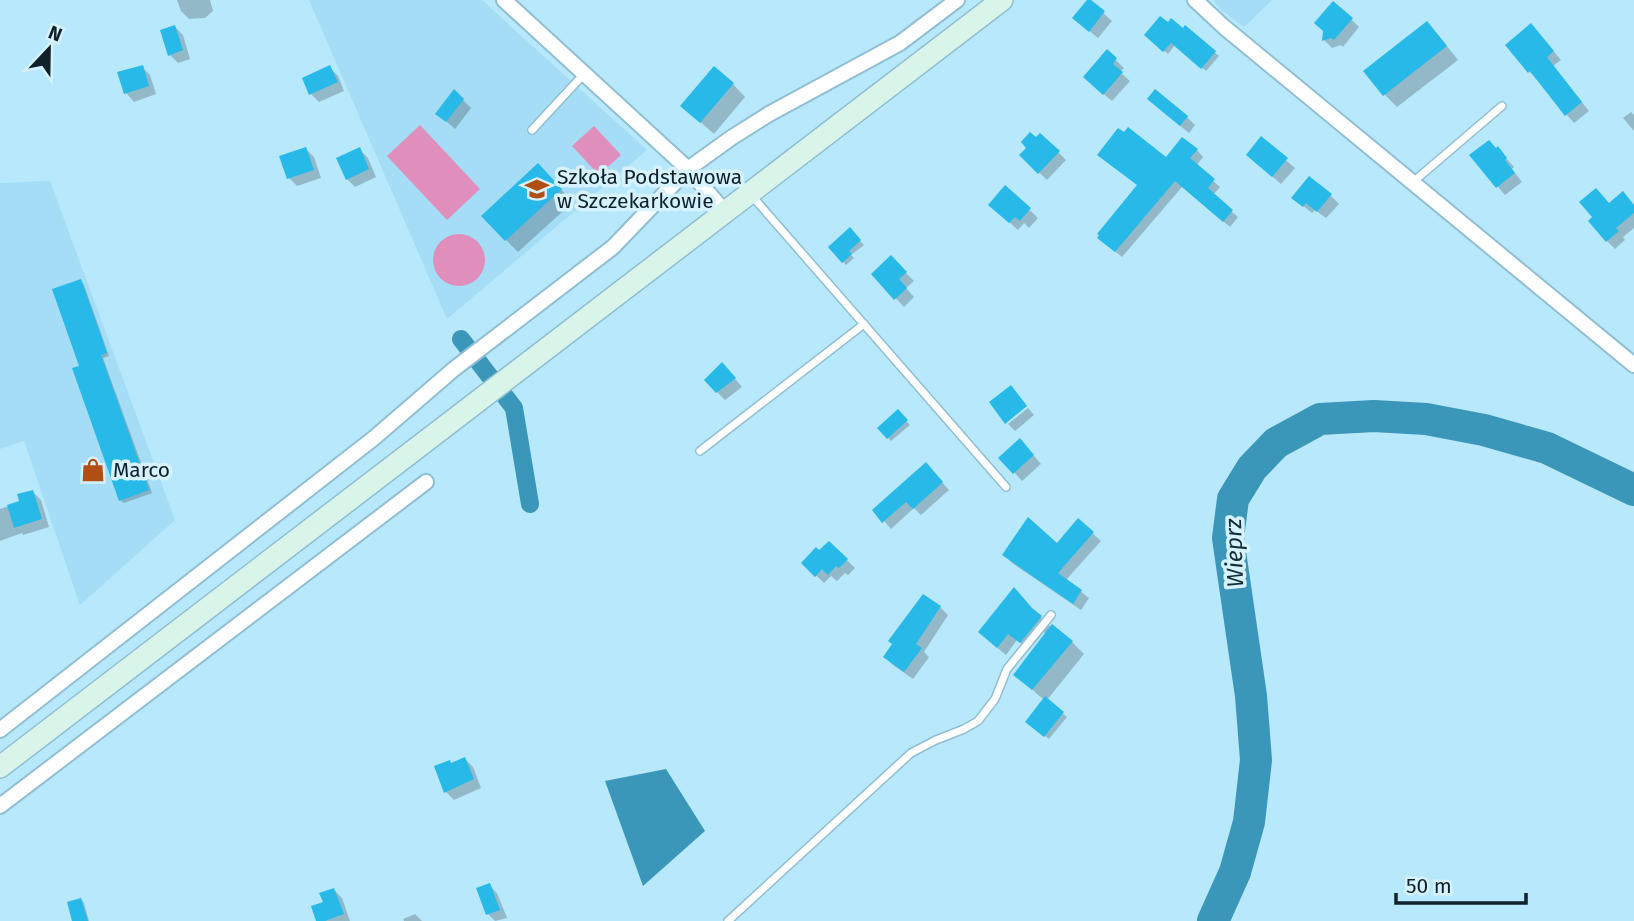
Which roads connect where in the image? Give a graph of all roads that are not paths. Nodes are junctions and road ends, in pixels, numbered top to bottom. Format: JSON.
{"nodes":[{"id":1,"x":504,"y":0,"type":"edge"},
{"id":2,"x":957,"y":0,"type":"edge"},
{"id":3,"x":1002,"y":0,"type":"edge"},
{"id":4,"x":1195,"y":0,"type":"edge"},
{"id":5,"x":585,"y":73,"type":"junction"},
{"id":6,"x":1502,"y":106,"type":"dead end"},
{"id":7,"x":532,"y":130,"type":"dead end"},
{"id":8,"x":688,"y":170,"type":"junction"},
{"id":9,"x":1413,"y":181,"type":"junction"},
{"id":10,"x":750,"y":193,"type":"junction"},
{"id":11,"x":725,"y":212,"type":"junction"},
{"id":12,"x":864,"y":324,"type":"junction"},
{"id":13,"x":1634,"y":365,"type":"edge"},
{"id":14,"x":700,"y":451,"type":"dead end"},
{"id":15,"x":426,"y":481,"type":"dead end"},
{"id":16,"x":1006,"y":487,"type":"dead end"},
{"id":17,"x":1051,"y":615,"type":"dead end"},
{"id":18,"x":0,"y":730,"type":"edge"},
{"id":19,"x":0,"y":767,"type":"edge"},
{"id":20,"x":0,"y":806,"type":"edge"},
{"id":21,"x":728,"y":921,"type":"edge"}],
"edges":[{"from":1,"to":5,"type":"street"},
{"from":2,"to":8,"type":"street"},
{"from":3,"to":10,"type":"main road"},
{"from":4,"to":9,"type":"street"},
{"from":5,"to":7,"type":"lane"},
{"from":5,"to":8,"type":"street"},
{"from":6,"to":9,"type":"lane"},
{"from":8,"to":11,"type":"street"},
{"from":8,"to":18,"type":"street"},
{"from":9,"to":13,"type":"street"},
{"from":10,"to":11,"type":"main road"},
{"from":10,"to":12,"type":"lane"},
{"from":11,"to":19,"type":"main road"},
{"from":12,"to":14,"type":"lane"},
{"from":12,"to":16,"type":"lane"},
{"from":15,"to":20,"type":"street"},
{"from":17,"to":21,"type":"lane"}]}
